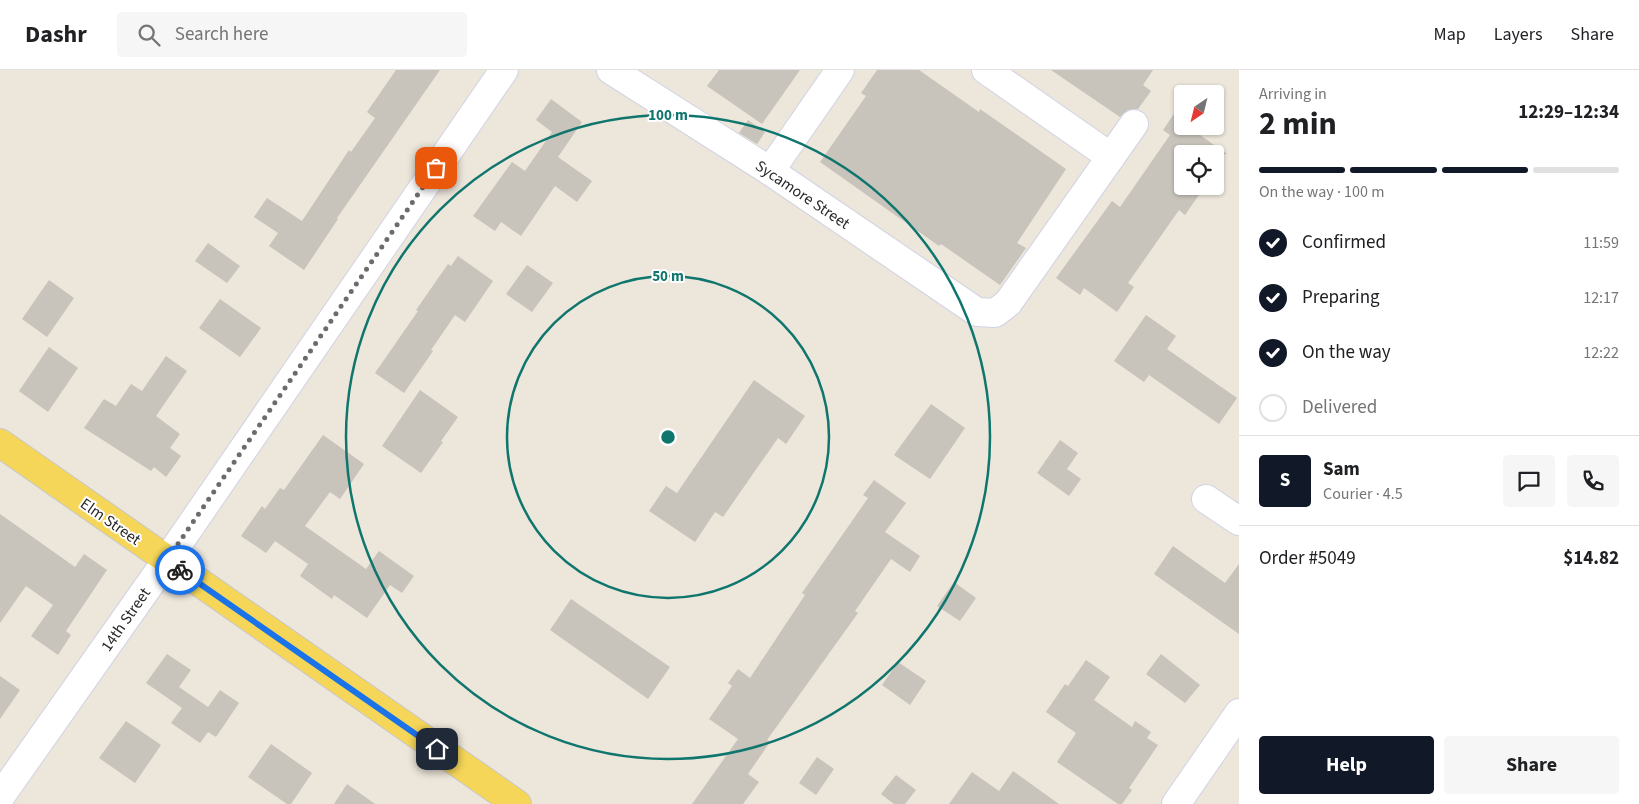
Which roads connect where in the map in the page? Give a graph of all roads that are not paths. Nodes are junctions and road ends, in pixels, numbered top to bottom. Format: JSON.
{"nodes":[{"id":1,"x":504,"y":70,"type":"edge"},
{"id":2,"x":611,"y":70,"type":"edge"},
{"id":3,"x":840,"y":70,"type":"edge"},
{"id":4,"x":986,"y":70,"type":"edge"},
{"id":5,"x":1134,"y":124,"type":"dead end"},
{"id":6,"x":1112,"y":157,"type":"junction"},
{"id":7,"x":770,"y":171,"type":"junction"},
{"id":8,"x":0,"y":443,"type":"edge"},
{"id":9,"x":1206,"y":499,"type":"dead end"},
{"id":10,"x":1239,"y":521,"type":"edge"},
{"id":11,"x":167,"y":560,"type":"junction"},
{"id":12,"x":1239,"y":713,"type":"edge"},
{"id":13,"x":0,"y":797,"type":"edge"},
{"id":14,"x":517,"y":804,"type":"edge"},
{"id":15,"x":1176,"y":804,"type":"edge"}],
"edges":[{"from":1,"to":11,"type":"street","name":"14th Street"},
{"from":2,"to":7,"type":"street","name":"Sycamore Street"},
{"from":3,"to":7,"type":"street"},
{"from":4,"to":6,"type":"street"},
{"from":5,"to":6,"type":"street"},
{"from":6,"to":7,"type":"street","name":"Sycamore Street"},
{"from":8,"to":11,"type":"main road","name":"Elm Street"},
{"from":9,"to":10,"type":"street"},
{"from":11,"to":13,"type":"street","name":"14th Street"},
{"from":11,"to":14,"type":"main road","name":"Elm Street"},
{"from":12,"to":15,"type":"street"}]}
